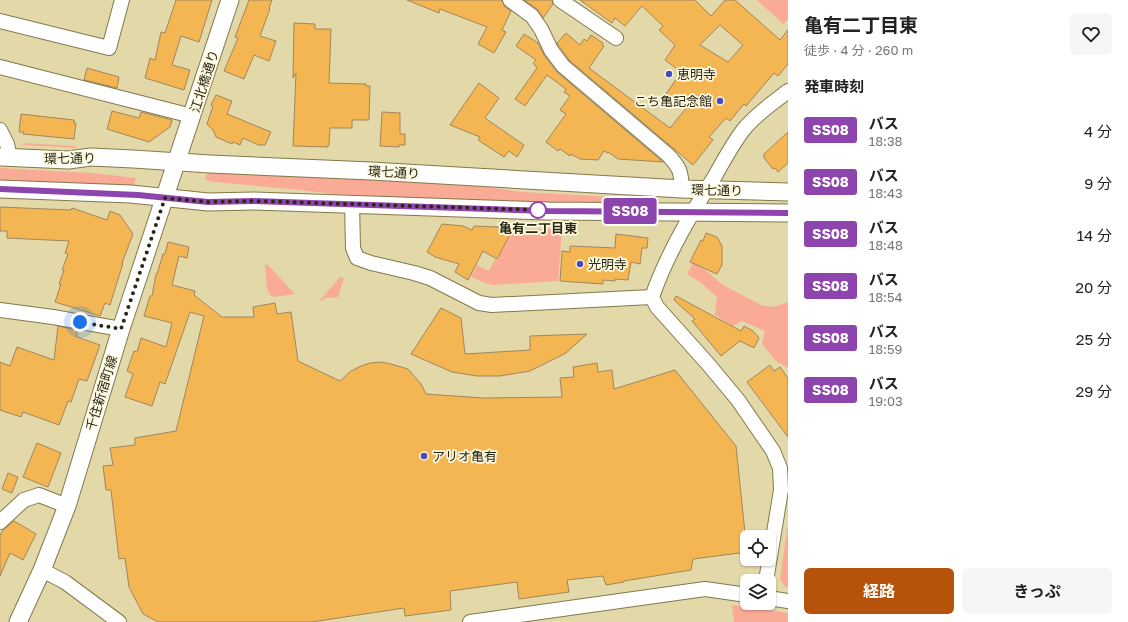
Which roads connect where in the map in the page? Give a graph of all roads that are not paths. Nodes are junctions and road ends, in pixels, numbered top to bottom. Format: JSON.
{"nodes":[{"id":1,"x":122,"y":0,"type":"edge"},
{"id":2,"x":230,"y":0,"type":"edge"},
{"id":3,"x":510,"y":0,"type":"edge"},
{"id":4,"x":560,"y":0,"type":"edge"},
{"id":5,"x":575,"y":4,"type":"edge"},
{"id":6,"x":0,"y":21,"type":"edge"},
{"id":7,"x":616,"y":38,"type":"dead end"},
{"id":8,"x":0,"y":67,"type":"edge"},
{"id":9,"x":788,"y":91,"type":"edge"},
{"id":10,"x":192,"y":116,"type":"junction"},
{"id":11,"x":0,"y":130,"type":"edge"},
{"id":12,"x":5,"y":157,"type":"edge"},
{"id":13,"x":177,"y":162,"type":"junction"},
{"id":14,"x":0,"y":189,"type":"edge"},
{"id":15,"x":682,"y":189,"type":"junction"},
{"id":16,"x":705,"y":190,"type":"junction"},
{"id":17,"x":788,"y":192,"type":"edge"},
{"id":18,"x":165,"y":198,"type":"junction"},
{"id":19,"x":352,"y":203,"type":"junction"},
{"id":20,"x":692,"y":212,"type":"junction"},
{"id":21,"x":788,"y":213,"type":"edge"},
{"id":22,"x":652,"y":297,"type":"junction"},
{"id":23,"x":0,"y":310,"type":"edge"},
{"id":24,"x":121,"y":329,"type":"junction"},
{"id":25,"x":784,"y":469,"type":"edge"},
{"id":26,"x":67,"y":506,"type":"junction"},
{"id":27,"x":0,"y":522,"type":"edge"},
{"id":28,"x":42,"y":570,"type":"junction"},
{"id":29,"x":767,"y":574,"type":"edge"},
{"id":30,"x":740,"y":594,"type":"edge"},
{"id":31,"x":776,"y":599,"type":"edge"},
{"id":32,"x":788,"y":601,"type":"edge"},
{"id":33,"x":18,"y":622,"type":"edge"},
{"id":34,"x":119,"y":622,"type":"edge"},
{"id":35,"x":470,"y":622,"type":"edge"}],
"edges":[{"from":1,"to":6,"type":"street"},
{"from":2,"to":10,"type":"main road","name":"江北橋通り"},
{"from":3,"to":15,"type":"street"},
{"from":4,"to":5,"type":"street"},
{"from":5,"to":7,"type":"street"},
{"from":8,"to":10,"type":"street"},
{"from":9,"to":16,"type":"street"},
{"from":10,"to":13,"type":"main road","name":"江北橋通り"},
{"from":11,"to":12,"type":"street"},
{"from":12,"to":13,"type":"main road","name":"環七通り"},
{"from":13,"to":15,"type":"main road","name":"環七通り"},
{"from":13,"to":18,"type":"main road","name":"千住新宿町線"},
{"from":14,"to":18,"type":"main road","name":"環七通り"},
{"from":15,"to":16,"type":"main road","name":"環七通り"},
{"from":16,"to":17,"type":"main road","name":"環七通り"},
{"from":16,"to":20,"type":"street"},
{"from":18,"to":19,"type":"main road","name":"環七通り"},
{"from":18,"to":24,"type":"main road","name":"千住新宿町線"},
{"from":19,"to":20,"type":"main road","name":"環七通り"},
{"from":19,"to":22,"type":"street"},
{"from":20,"to":21,"type":"main road","name":"環七通り"},
{"from":20,"to":22,"type":"street"},
{"from":22,"to":25,"type":"street"},
{"from":23,"to":24,"type":"street"},
{"from":24,"to":26,"type":"main road","name":"千住新宿町線"},
{"from":25,"to":29,"type":"street"},
{"from":26,"to":27,"type":"street"},
{"from":26,"to":28,"type":"main road","name":"千住新宿町線"},
{"from":28,"to":33,"type":"main road","name":"千住新宿町線"},
{"from":28,"to":34,"type":"street"},
{"from":30,"to":35,"type":"street"},
{"from":31,"to":32,"type":"street"}]}
